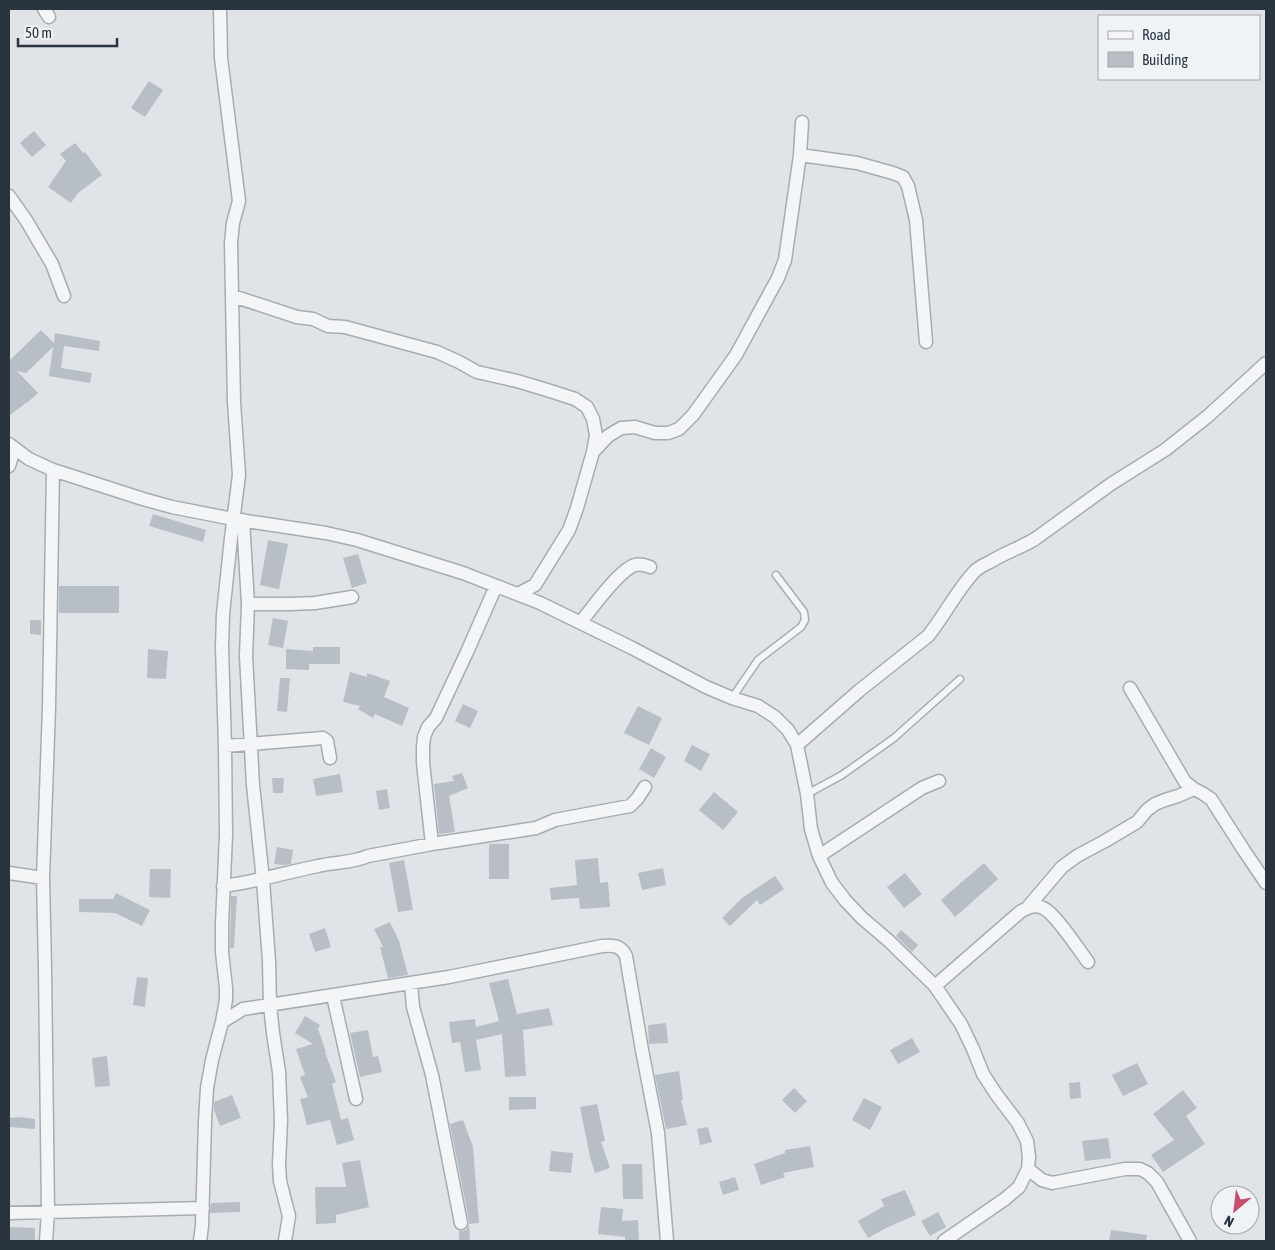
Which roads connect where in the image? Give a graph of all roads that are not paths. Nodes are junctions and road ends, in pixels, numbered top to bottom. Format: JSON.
{"nodes":[{"id":1,"x":220,"y":9,"type":"edge"},
{"id":2,"x":802,"y":122,"type":"dead end"},
{"id":3,"x":800,"y":155,"type":"junction"},
{"id":4,"x":9,"y":196,"type":"edge"},
{"id":5,"x":64,"y":296,"type":"dead end"},
{"id":6,"x":232,"y":296,"type":"junction"},
{"id":7,"x":251,"y":302,"type":"junction"},
{"id":8,"x":233,"y":318,"type":"junction"},
{"id":9,"x":926,"y":342,"type":"dead end"},
{"id":10,"x":1266,"y":364,"type":"edge"},
{"id":11,"x":11,"y":447,"type":"edge"},
{"id":12,"x":593,"y":452,"type":"junction"},
{"id":13,"x":9,"y":466,"type":"edge"},
{"id":14,"x":53,"y":470,"type":"junction"},
{"id":15,"x":238,"y":520,"type":"junction"},
{"id":16,"x":650,"y":566,"type":"dead end"},
{"id":17,"x":776,"y":575,"type":"dead end"},
{"id":18,"x":535,"y":585,"type":"junction"},
{"id":19,"x":496,"y":586,"type":"junction"},
{"id":20,"x":518,"y":594,"type":"junction"},
{"id":21,"x":352,"y":597,"type":"dead end"},
{"id":22,"x":540,"y":603,"type":"junction"},
{"id":23,"x":248,"y":604,"type":"junction"},
{"id":24,"x":580,"y":622,"type":"junction"},
{"id":25,"x":960,"y":679,"type":"dead end"},
{"id":26,"x":1130,"y":688,"type":"dead end"},
{"id":27,"x":732,"y":698,"type":"junction"},
{"id":28,"x":250,"y":744,"type":"junction"},
{"id":29,"x":797,"y":745,"type":"junction"},
{"id":30,"x":225,"y":746,"type":"junction"},
{"id":31,"x":330,"y":758,"type":"dead end"},
{"id":32,"x":939,"y":781,"type":"dead end"},
{"id":33,"x":644,"y":787,"type":"dead end"},
{"id":34,"x":1194,"y":789,"type":"junction"},
{"id":35,"x":807,"y":794,"type":"junction"},
{"id":36,"x":432,"y":844,"type":"junction"},
{"id":37,"x":819,"y":856,"type":"junction"},
{"id":38,"x":9,"y":873,"type":"edge"},
{"id":39,"x":43,"y":878,"type":"junction"},
{"id":40,"x":263,"y":880,"type":"junction"},
{"id":41,"x":1266,"y":883,"type":"edge"},
{"id":42,"x":223,"y":886,"type":"junction"},
{"id":43,"x":1028,"y":907,"type":"junction"},
{"id":44,"x":1088,"y":962,"type":"dead end"},
{"id":45,"x":411,"y":983,"type":"junction"},
{"id":46,"x":935,"y":986,"type":"junction"},
{"id":47,"x":333,"y":996,"type":"junction"},
{"id":48,"x":226,"y":1000,"type":"junction"},
{"id":49,"x":270,"y":1005,"type":"junction"},
{"id":50,"x":243,"y":1009,"type":"junction"},
{"id":51,"x":222,"y":1022,"type":"junction"},
{"id":52,"x":356,"y":1098,"type":"dead end"},
{"id":53,"x":1028,"y":1169,"type":"junction"},
{"id":54,"x":203,"y":1208,"type":"junction"},
{"id":55,"x":9,"y":1212,"type":"edge"},
{"id":56,"x":48,"y":1212,"type":"junction"},
{"id":57,"x":461,"y":1223,"type":"dead end"},
{"id":58,"x":46,"y":1241,"type":"edge"},
{"id":59,"x":200,"y":1241,"type":"edge"},
{"id":60,"x":285,"y":1241,"type":"edge"},
{"id":61,"x":667,"y":1241,"type":"edge"},
{"id":62,"x":944,"y":1241,"type":"edge"},
{"id":63,"x":1190,"y":1241,"type":"edge"}],
"edges":[{"from":1,"to":6,"type":"street"},
{"from":2,"to":3,"type":"street"},
{"from":3,"to":9,"type":"street"},
{"from":3,"to":12,"type":"street"},
{"from":4,"to":5,"type":"street"},
{"from":6,"to":7,"type":"street"},
{"from":6,"to":8,"type":"street"},
{"from":7,"to":8,"type":"street"},
{"from":7,"to":12,"type":"street"},
{"from":8,"to":15,"type":"street"},
{"from":10,"to":29,"type":"street"},
{"from":11,"to":13,"type":"street"},
{"from":11,"to":14,"type":"street"},
{"from":12,"to":18,"type":"street"},
{"from":14,"to":15,"type":"street"},
{"from":14,"to":39,"type":"street"},
{"from":15,"to":19,"type":"street"},
{"from":15,"to":23,"type":"street"},
{"from":15,"to":30,"type":"street"},
{"from":16,"to":24,"type":"street"},
{"from":17,"to":27,"type":"lane"},
{"from":18,"to":20,"type":"street"},
{"from":18,"to":22,"type":"street"},
{"from":19,"to":20,"type":"street"},
{"from":19,"to":36,"type":"street"},
{"from":20,"to":22,"type":"street"},
{"from":21,"to":23,"type":"street"},
{"from":22,"to":24,"type":"street"},
{"from":23,"to":28,"type":"street"},
{"from":24,"to":27,"type":"street"},
{"from":25,"to":35,"type":"lane"},
{"from":26,"to":34,"type":"street"},
{"from":27,"to":29,"type":"street"},
{"from":28,"to":30,"type":"street"},
{"from":28,"to":31,"type":"street"},
{"from":28,"to":40,"type":"street"},
{"from":29,"to":35,"type":"street"},
{"from":30,"to":42,"type":"street"},
{"from":32,"to":37,"type":"street"},
{"from":33,"to":36,"type":"street"},
{"from":34,"to":41,"type":"street"},
{"from":34,"to":43,"type":"street"},
{"from":35,"to":37,"type":"street"},
{"from":36,"to":40,"type":"street"},
{"from":37,"to":46,"type":"street"},
{"from":38,"to":39,"type":"street"},
{"from":39,"to":56,"type":"street"},
{"from":40,"to":42,"type":"street"},
{"from":40,"to":49,"type":"street"},
{"from":42,"to":48,"type":"street"},
{"from":43,"to":44,"type":"street"},
{"from":43,"to":46,"type":"street"},
{"from":45,"to":47,"type":"street"},
{"from":45,"to":57,"type":"street"},
{"from":45,"to":61,"type":"street"},
{"from":46,"to":53,"type":"street"},
{"from":47,"to":49,"type":"street"},
{"from":47,"to":52,"type":"street"},
{"from":48,"to":50,"type":"street"},
{"from":48,"to":51,"type":"street"},
{"from":49,"to":50,"type":"street"},
{"from":49,"to":60,"type":"street"},
{"from":50,"to":51,"type":"street"},
{"from":51,"to":54,"type":"street"},
{"from":53,"to":62,"type":"street"},
{"from":53,"to":63,"type":"street"},
{"from":54,"to":56,"type":"street"},
{"from":54,"to":59,"type":"street"},
{"from":55,"to":56,"type":"street"},
{"from":56,"to":58,"type":"street"}]}
